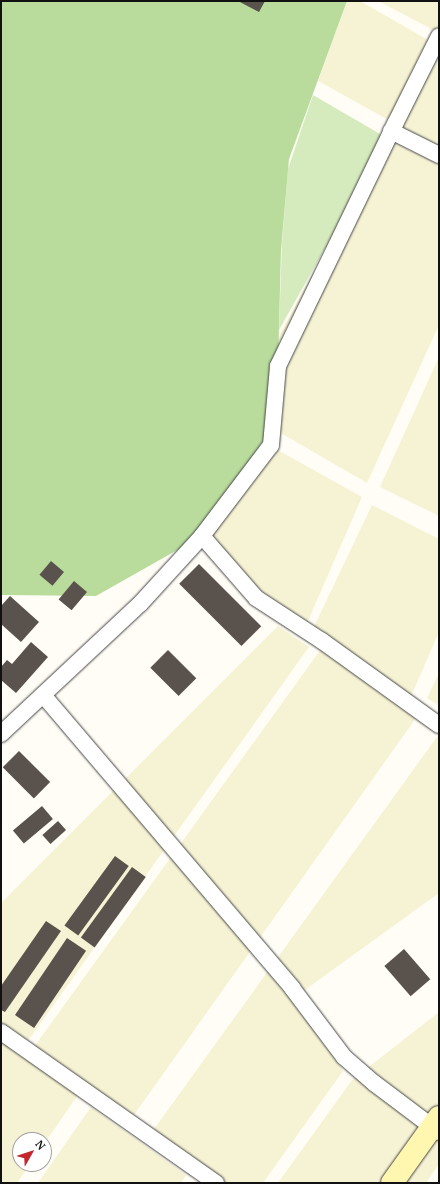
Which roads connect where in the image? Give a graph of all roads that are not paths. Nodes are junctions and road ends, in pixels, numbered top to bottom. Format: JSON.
{"nodes":[{"id":1,"x":439,"y":36,"type":"edge"},
{"id":2,"x":391,"y":131,"type":"junction"},
{"id":3,"x":439,"y":155,"type":"edge"},
{"id":4,"x":202,"y":536,"type":"junction"},
{"id":5,"x":43,"y":695,"type":"junction"},
{"id":6,"x":439,"y":725,"type":"edge"},
{"id":7,"x":1,"y":734,"type":"edge"},
{"id":8,"x":1,"y":1032,"type":"edge"},
{"id":9,"x":437,"y":1126,"type":"edge"},
{"id":10,"x":216,"y":1183,"type":"edge"},
{"id":11,"x":392,"y":1183,"type":"edge"}],
"edges":[{"from":1,"to":2,"type":"street"},
{"from":2,"to":3,"type":"street"},
{"from":2,"to":4,"type":"street"},
{"from":4,"to":5,"type":"street"},
{"from":4,"to":6,"type":"street"},
{"from":5,"to":7,"type":"street"},
{"from":5,"to":9,"type":"street"},
{"from":8,"to":10,"type":"street"},
{"from":9,"to":11,"type":"street"}]}
